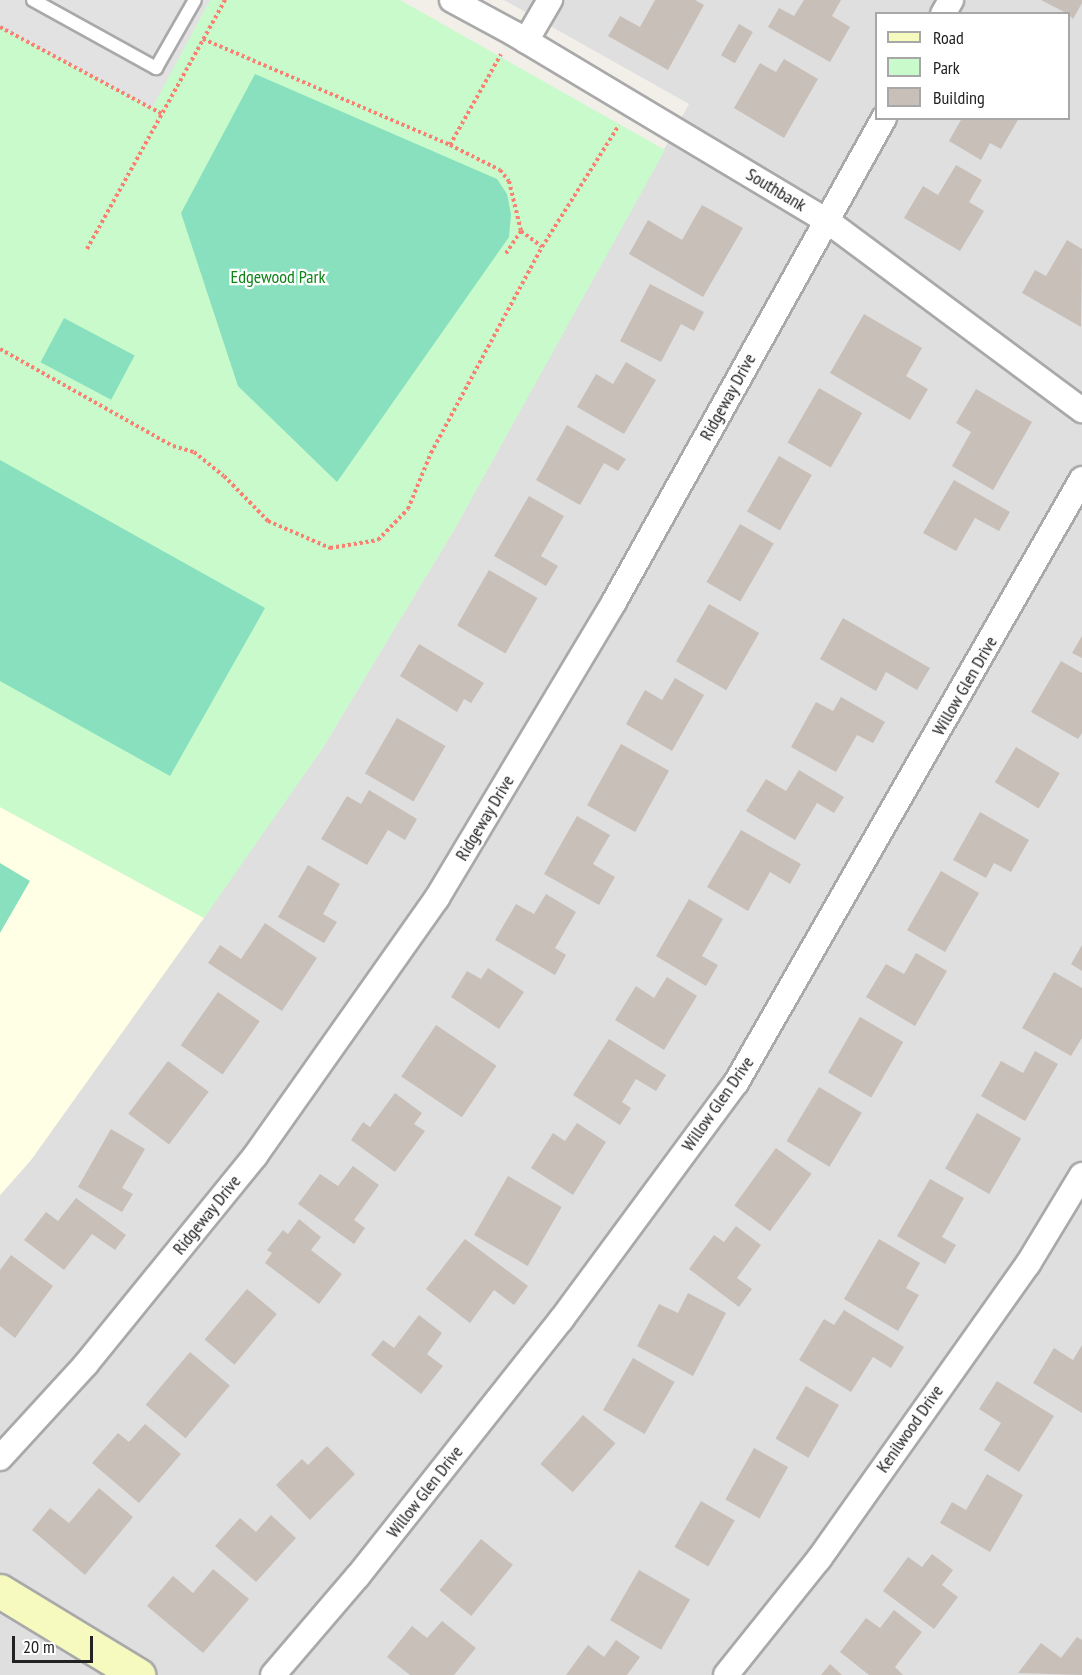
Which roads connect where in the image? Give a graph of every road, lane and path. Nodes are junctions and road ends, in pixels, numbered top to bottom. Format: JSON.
{"nodes":[{"id":1,"x":33,"y":0,"type":"edge"},
{"id":2,"x":196,"y":0,"type":"edge"},
{"id":3,"x":225,"y":0,"type":"edge"},
{"id":4,"x":452,"y":0,"type":"edge"},
{"id":5,"x":550,"y":0,"type":"edge"},
{"id":6,"x":0,"y":27,"type":"edge"},
{"id":7,"x":519,"y":37,"type":"junction"},
{"id":8,"x":203,"y":39,"type":"junction"},
{"id":9,"x":631,"y":105,"type":"junction"},
{"id":10,"x":162,"y":114,"type":"junction"},
{"id":11,"x":883,"y":120,"type":"edge"},
{"id":12,"x":450,"y":145,"type":"junction"},
{"id":13,"x":826,"y":220,"type":"junction"},
{"id":14,"x":521,"y":231,"type":"junction"},
{"id":15,"x":542,"y":247,"type":"junction"},
{"id":16,"x":87,"y":249,"type":"dead end"},
{"id":17,"x":505,"y":255,"type":"dead end"},
{"id":18,"x":0,"y":349,"type":"edge"},
{"id":19,"x":1082,"y":410,"type":"edge"},
{"id":20,"x":1082,"y":478,"type":"edge"},
{"id":21,"x":1082,"y":1175,"type":"edge"},
{"id":22,"x":0,"y":1458,"type":"edge"},
{"id":23,"x":0,"y":1591,"type":"edge"},
{"id":24,"x":138,"y":1675,"type":"edge"},
{"id":25,"x":273,"y":1675,"type":"edge"},
{"id":26,"x":726,"y":1675,"type":"edge"}],
"edges":[{"from":1,"to":2,"type":"lane"},
{"from":3,"to":8,"type":"path"},
{"from":4,"to":7,"type":"street","name":"Southbank"},
{"from":5,"to":7,"type":"street"},
{"from":6,"to":10,"type":"path"},
{"from":7,"to":9,"type":"street","name":"Southbank"},
{"from":7,"to":12,"type":"path"},
{"from":8,"to":10,"type":"path"},
{"from":8,"to":12,"type":"path"},
{"from":9,"to":13,"type":"street","name":"Southbank"},
{"from":9,"to":15,"type":"path"},
{"from":10,"to":16,"type":"path"},
{"from":11,"to":13,"type":"street","name":"Ridgeway Drive"},
{"from":12,"to":14,"type":"path"},
{"from":13,"to":19,"type":"street","name":"Southbank"},
{"from":13,"to":22,"type":"street","name":"Ridgeway Drive"},
{"from":14,"to":15,"type":"path"},
{"from":14,"to":17,"type":"path"},
{"from":15,"to":18,"type":"path"},
{"from":20,"to":25,"type":"street","name":"Willow Glen Drive"},
{"from":21,"to":26,"type":"street","name":"Kenilwood Drive"},
{"from":23,"to":24,"type":"street"}]}
